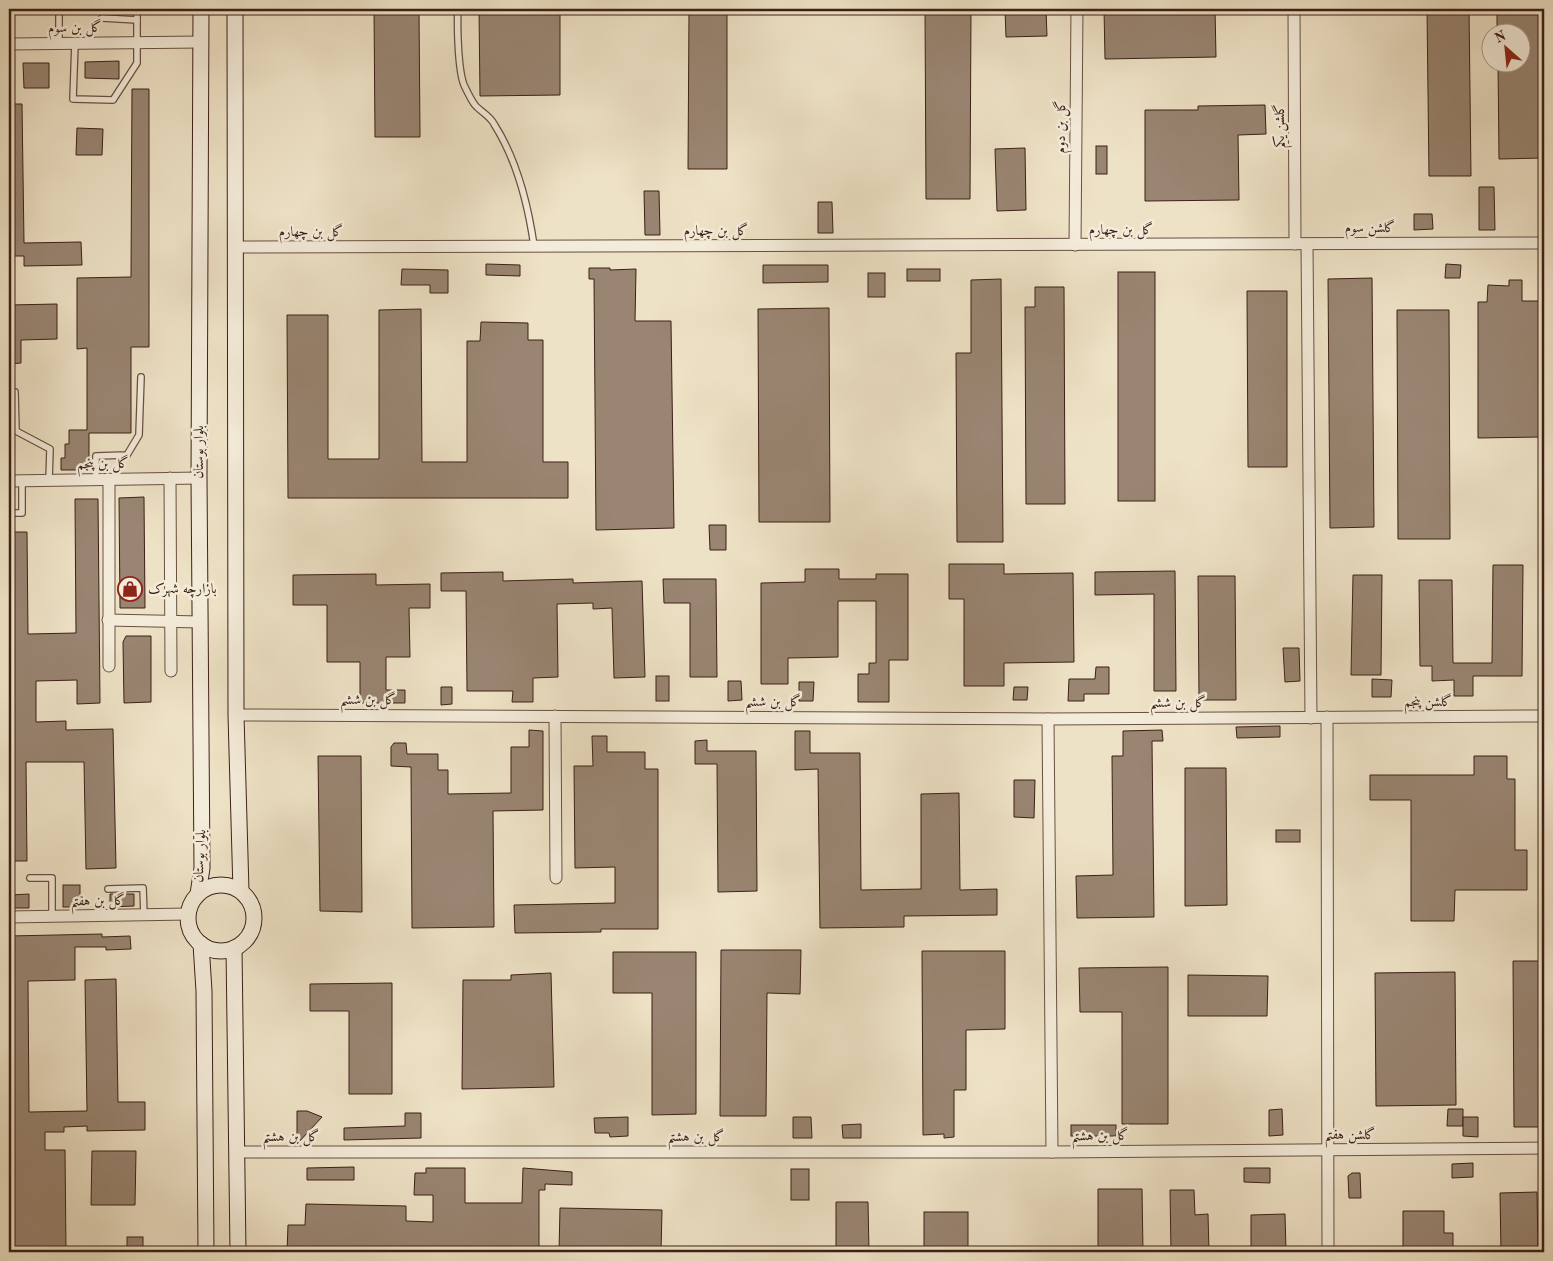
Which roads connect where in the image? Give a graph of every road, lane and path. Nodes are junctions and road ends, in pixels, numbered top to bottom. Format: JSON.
{"nodes":[{"id":1,"x":59,"y":9,"type":"edge"},
{"id":2,"x":137,"y":9,"type":"edge"},
{"id":3,"x":201,"y":9,"type":"edge"},
{"id":4,"x":235,"y":9,"type":"edge"},
{"id":5,"x":458,"y":9,"type":"edge"},
{"id":6,"x":1077,"y":9,"type":"edge"},
{"id":7,"x":1294,"y":9,"type":"edge"},
{"id":8,"x":102,"y":18,"type":"dead end"},
{"id":9,"x":137,"y":20,"type":"junction"},
{"id":10,"x":137,"y":42,"type":"junction"},
{"id":11,"x":201,"y":42,"type":"junction"},
{"id":12,"x":59,"y":43,"type":"junction"},
{"id":13,"x":75,"y":43,"type":"junction"},
{"id":14,"x":9,"y":44,"type":"edge"},
{"id":15,"x":1544,"y":243,"type":"edge"},
{"id":16,"x":1301,"y":244,"type":"junction"},
{"id":17,"x":1075,"y":245,"type":"junction"},
{"id":18,"x":1197,"y":245,"type":"joint"},
{"id":19,"x":534,"y":246,"type":"junction"},
{"id":20,"x":235,"y":247,"type":"junction"},
{"id":21,"x":141,"y":377,"type":"dead end"},
{"id":22,"x":15,"y":392,"type":"dead end"},
{"id":23,"x":170,"y":478,"type":"junction"},
{"id":24,"x":199,"y":478,"type":"junction"},
{"id":25,"x":96,"y":479,"type":"junction"},
{"id":26,"x":108,"y":479,"type":"junction"},
{"id":27,"x":22,"y":480,"type":"junction"},
{"id":28,"x":49,"y":480,"type":"junction"},
{"id":29,"x":9,"y":481,"type":"edge"},
{"id":30,"x":9,"y":513,"type":"edge"},
{"id":31,"x":108,"y":620,"type":"junction"},
{"id":32,"x":171,"y":621,"type":"junction"},
{"id":33,"x":200,"y":622,"type":"junction"},
{"id":34,"x":108,"y":666,"type":"dead end"},
{"id":35,"x":171,"y":670,"type":"dead end"},
{"id":36,"x":236,"y":715,"type":"junction"},
{"id":37,"x":555,"y":716,"type":"junction"},
{"id":38,"x":1544,"y":716,"type":"edge"},
{"id":39,"x":1327,"y":717,"type":"junction"},
{"id":40,"x":1311,"y":718,"type":"junction"},
{"id":41,"x":1048,"y":719,"type":"junction"},
{"id":42,"x":30,"y":878,"type":"dead end"},
{"id":43,"x":556,"y":878,"type":"dead end"},
{"id":44,"x":108,"y":889,"type":"dead end"},
{"id":45,"x":241,"y":892,"type":"junction"},
{"id":46,"x":198,"y":894,"type":"junction"},
{"id":47,"x":188,"y":914,"type":"junction"},
{"id":48,"x":144,"y":915,"type":"junction"},
{"id":49,"x":52,"y":916,"type":"junction"},
{"id":50,"x":9,"y":917,"type":"edge"},
{"id":51,"x":201,"y":944,"type":"junction"},
{"id":52,"x":234,"y":948,"type":"junction"},
{"id":53,"x":1544,"y":1148,"type":"edge"},
{"id":54,"x":1329,"y":1150,"type":"junction"},
{"id":55,"x":1155,"y":1151,"type":"joint"},
{"id":56,"x":236,"y":1152,"type":"junction"},
{"id":57,"x":1052,"y":1152,"type":"junction"},
{"id":58,"x":206,"y":1252,"type":"edge"},
{"id":59,"x":238,"y":1252,"type":"edge"},
{"id":60,"x":1328,"y":1252,"type":"edge"}],
"edges":[{"from":1,"to":12,"type":"lane"},
{"from":2,"to":9,"type":"lane"},
{"from":3,"to":11,"type":"street","name":"بلوار بوستان"},
{"from":4,"to":20,"type":"street"},
{"from":5,"to":19,"type":"lane"},
{"from":6,"to":17,"type":"street","name":"گل بن دوم"},
{"from":7,"to":16,"type":"street","name":"گلشن یکم"},
{"from":8,"to":9,"type":"lane"},
{"from":9,"to":10,"type":"lane"},
{"from":10,"to":11,"type":"street","name":"گل بن سوم"},
{"from":10,"to":13,"type":"street","name":"گل بن سوم"},
{"from":10,"to":13,"type":"lane"},
{"from":11,"to":24,"type":"street","name":"بلوار بوستان"},
{"from":12,"to":13,"type":"street","name":"گل بن سوم"},
{"from":12,"to":14,"type":"street","name":"گل بن سوم"},
{"from":15,"to":16,"type":"street","name":"گلشن سوم"},
{"from":16,"to":18,"type":"street","name":"گلشن سوم"},
{"from":16,"to":40,"type":"street","name":"گلشن یکم"},
{"from":17,"to":18,"type":"street","name":"گل بن چهارم"},
{"from":17,"to":19,"type":"street","name":"گل بن چهارم"},
{"from":19,"to":20,"type":"street","name":"گل بن چهارم"},
{"from":20,"to":36,"type":"street"},
{"from":21,"to":25,"type":"lane"},
{"from":22,"to":28,"type":"lane"},
{"from":23,"to":24,"type":"street","name":"گل بن پنجم"},
{"from":23,"to":26,"type":"street","name":"گل بن پنجم"},
{"from":23,"to":32,"type":"street"},
{"from":24,"to":33,"type":"street","name":"بلوار بوستان"},
{"from":25,"to":26,"type":"street","name":"گل بن پنجم"},
{"from":25,"to":28,"type":"street","name":"گل بن پنجم"},
{"from":26,"to":31,"type":"street"},
{"from":27,"to":28,"type":"street","name":"گل بن پنجم"},
{"from":27,"to":29,"type":"street","name":"گل بن پنجم"},
{"from":27,"to":30,"type":"lane"},
{"from":31,"to":32,"type":"street"},
{"from":31,"to":34,"type":"street"},
{"from":32,"to":33,"type":"street"},
{"from":32,"to":35,"type":"street"},
{"from":33,"to":46,"type":"street","name":"بلوار بوستان"},
{"from":36,"to":37,"type":"street","name":"گل بن ششم"},
{"from":36,"to":45,"type":"street"},
{"from":37,"to":41,"type":"street","name":"گل بن ششم"},
{"from":37,"to":43,"type":"street"},
{"from":38,"to":39,"type":"street","name":"گلشن پنجم"},
{"from":39,"to":40,"type":"street","name":"گلشن پنجم"},
{"from":39,"to":54,"type":"street"},
{"from":40,"to":41,"type":"street","name":"گل بن ششم"},
{"from":41,"to":57,"type":"street"},
{"from":42,"to":49,"type":"lane"},
{"from":44,"to":48,"type":"lane"},
{"from":45,"to":46,"type":"street"},
{"from":45,"to":52,"type":"street"},
{"from":46,"to":47,"type":"street"},
{"from":47,"to":48,"type":"street","name":"گل بن هفتم"},
{"from":47,"to":51,"type":"street"},
{"from":48,"to":49,"type":"street","name":"گل بن هفتم"},
{"from":49,"to":50,"type":"street","name":"گل بن هفتم"},
{"from":51,"to":52,"type":"street"},
{"from":51,"to":58,"type":"street"},
{"from":52,"to":56,"type":"street"},
{"from":53,"to":54,"type":"street","name":"گلشن هفتم"},
{"from":54,"to":55,"type":"street","name":"گلشن هفتم"},
{"from":54,"to":60,"type":"street"},
{"from":55,"to":57,"type":"street","name":"گل بن هشتم"},
{"from":56,"to":57,"type":"street","name":"گل بن هشتم"},
{"from":56,"to":59,"type":"street"}]}
